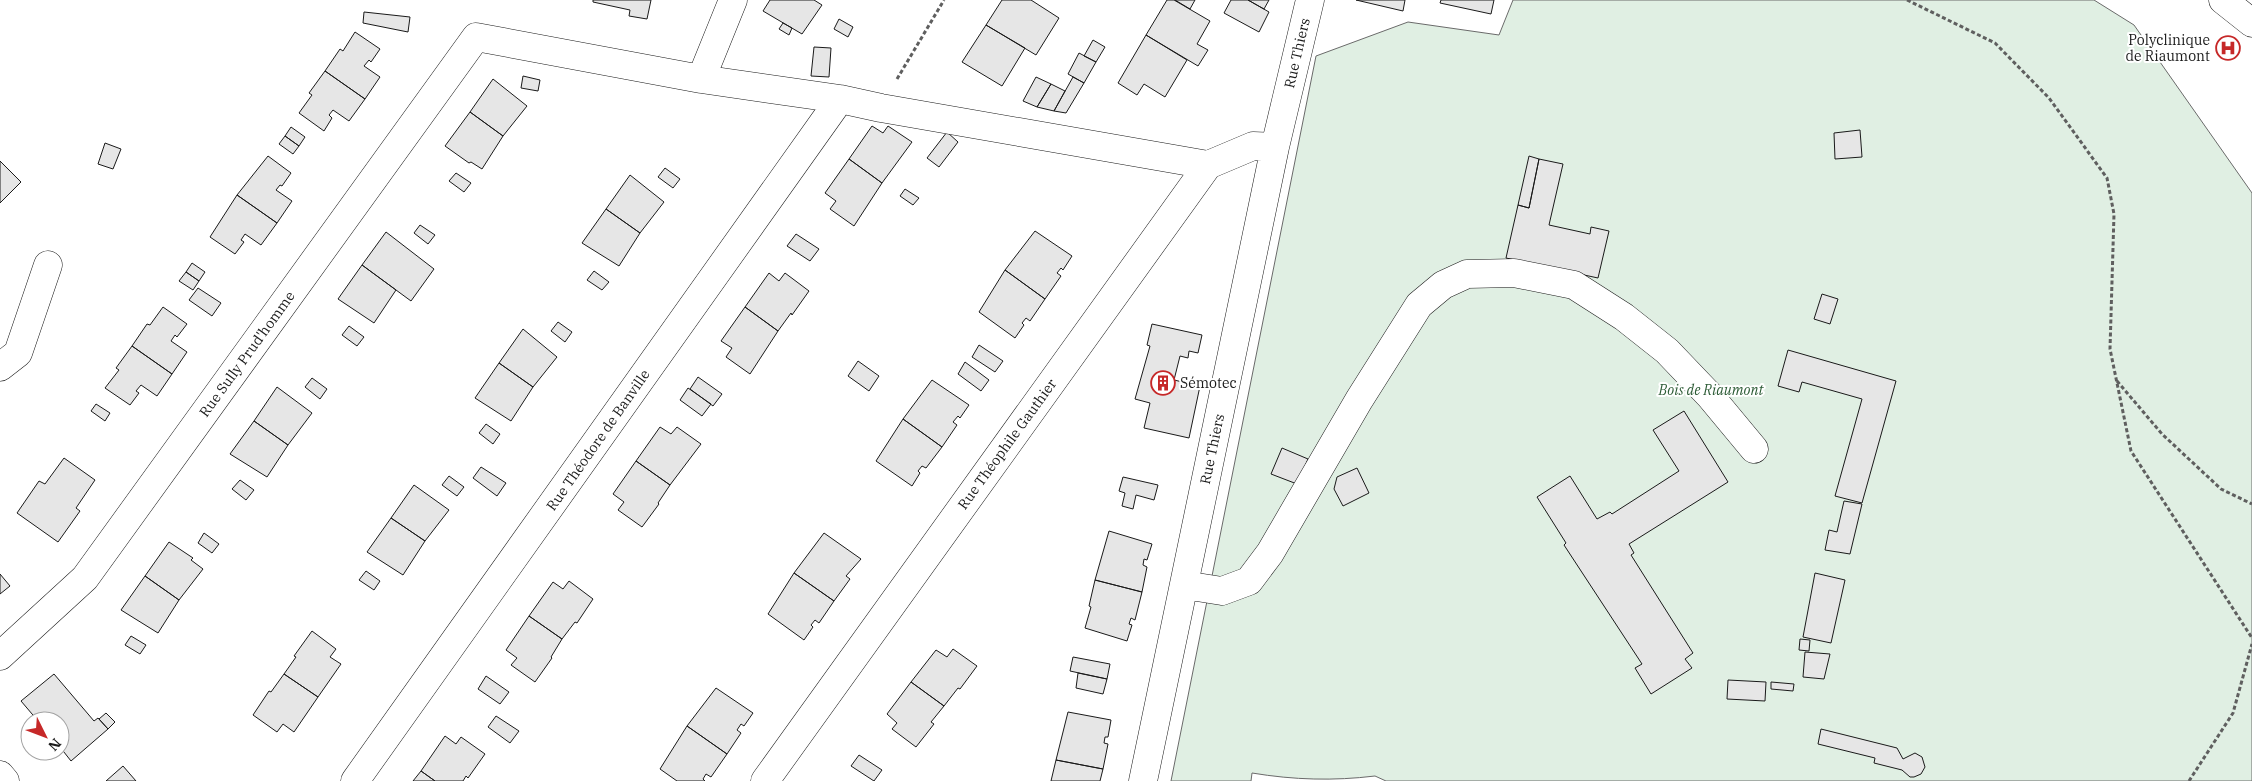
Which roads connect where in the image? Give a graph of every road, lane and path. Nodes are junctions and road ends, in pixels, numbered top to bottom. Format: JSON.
{"nodes":[{"id":1,"x":733,"y":0,"type":"edge"},
{"id":2,"x":944,"y":0,"type":"edge"},
{"id":3,"x":1310,"y":0,"type":"edge"},
{"id":4,"x":1907,"y":0,"type":"edge"},
{"id":5,"x":2223,"y":0,"type":"edge"},
{"id":6,"x":2252,"y":23,"type":"edge"},
{"id":7,"x":701,"y":79,"type":"junction"},
{"id":8,"x":840,"y":99,"type":"junction"},
{"id":9,"x":880,"y":108,"type":"junction"},
{"id":10,"x":1275,"y":147,"type":"junction"},
{"id":11,"x":1208,"y":165,"type":"junction"},
{"id":12,"x":48,"y":266,"type":"dead end"},
{"id":13,"x":0,"y":367,"type":"edge"},
{"id":14,"x":2117,"y":381,"type":"junction"},
{"id":15,"x":1754,"y":449,"type":"dead end"},
{"id":16,"x":2252,"y":504,"type":"edge"},
{"id":17,"x":1184,"y":585,"type":"junction"},
{"id":18,"x":2252,"y":638,"type":"edge"},
{"id":19,"x":2252,"y":644,"type":"edge"},
{"id":20,"x":0,"y":656,"type":"edge"},
{"id":21,"x":0,"y":774,"type":"edge"},
{"id":22,"x":5,"y":781,"type":"edge"},
{"id":23,"x":355,"y":781,"type":"edge"},
{"id":24,"x":765,"y":781,"type":"edge"},
{"id":25,"x":1143,"y":781,"type":"edge"},
{"id":26,"x":2189,"y":781,"type":"edge"}],
"edges":[{"from":1,"to":7,"type":"street"},
{"from":2,"to":9,"type":"path"},
{"from":3,"to":10,"type":"street","name":"Rue Thiers"},
{"from":4,"to":14,"type":"path"},
{"from":5,"to":6,"type":"street"},
{"from":7,"to":8,"type":"street"},
{"from":7,"to":20,"type":"street","name":"Rue Sully Prud'homme"},
{"from":8,"to":9,"type":"street"},
{"from":8,"to":23,"type":"street","name":"Rue Théodore de Banville"},
{"from":9,"to":11,"type":"street"},
{"from":10,"to":11,"type":"street"},
{"from":10,"to":17,"type":"street","name":"Rue Thiers"},
{"from":11,"to":24,"type":"street","name":"Rue Théophile Gauthier"},
{"from":12,"to":13,"type":"street"},
{"from":14,"to":16,"type":"path"},
{"from":14,"to":18,"type":"path"},
{"from":15,"to":17,"type":"street"},
{"from":17,"to":25,"type":"street","name":"Rue Thiers"},
{"from":19,"to":26,"type":"path"},
{"from":21,"to":22,"type":"street"}]}
